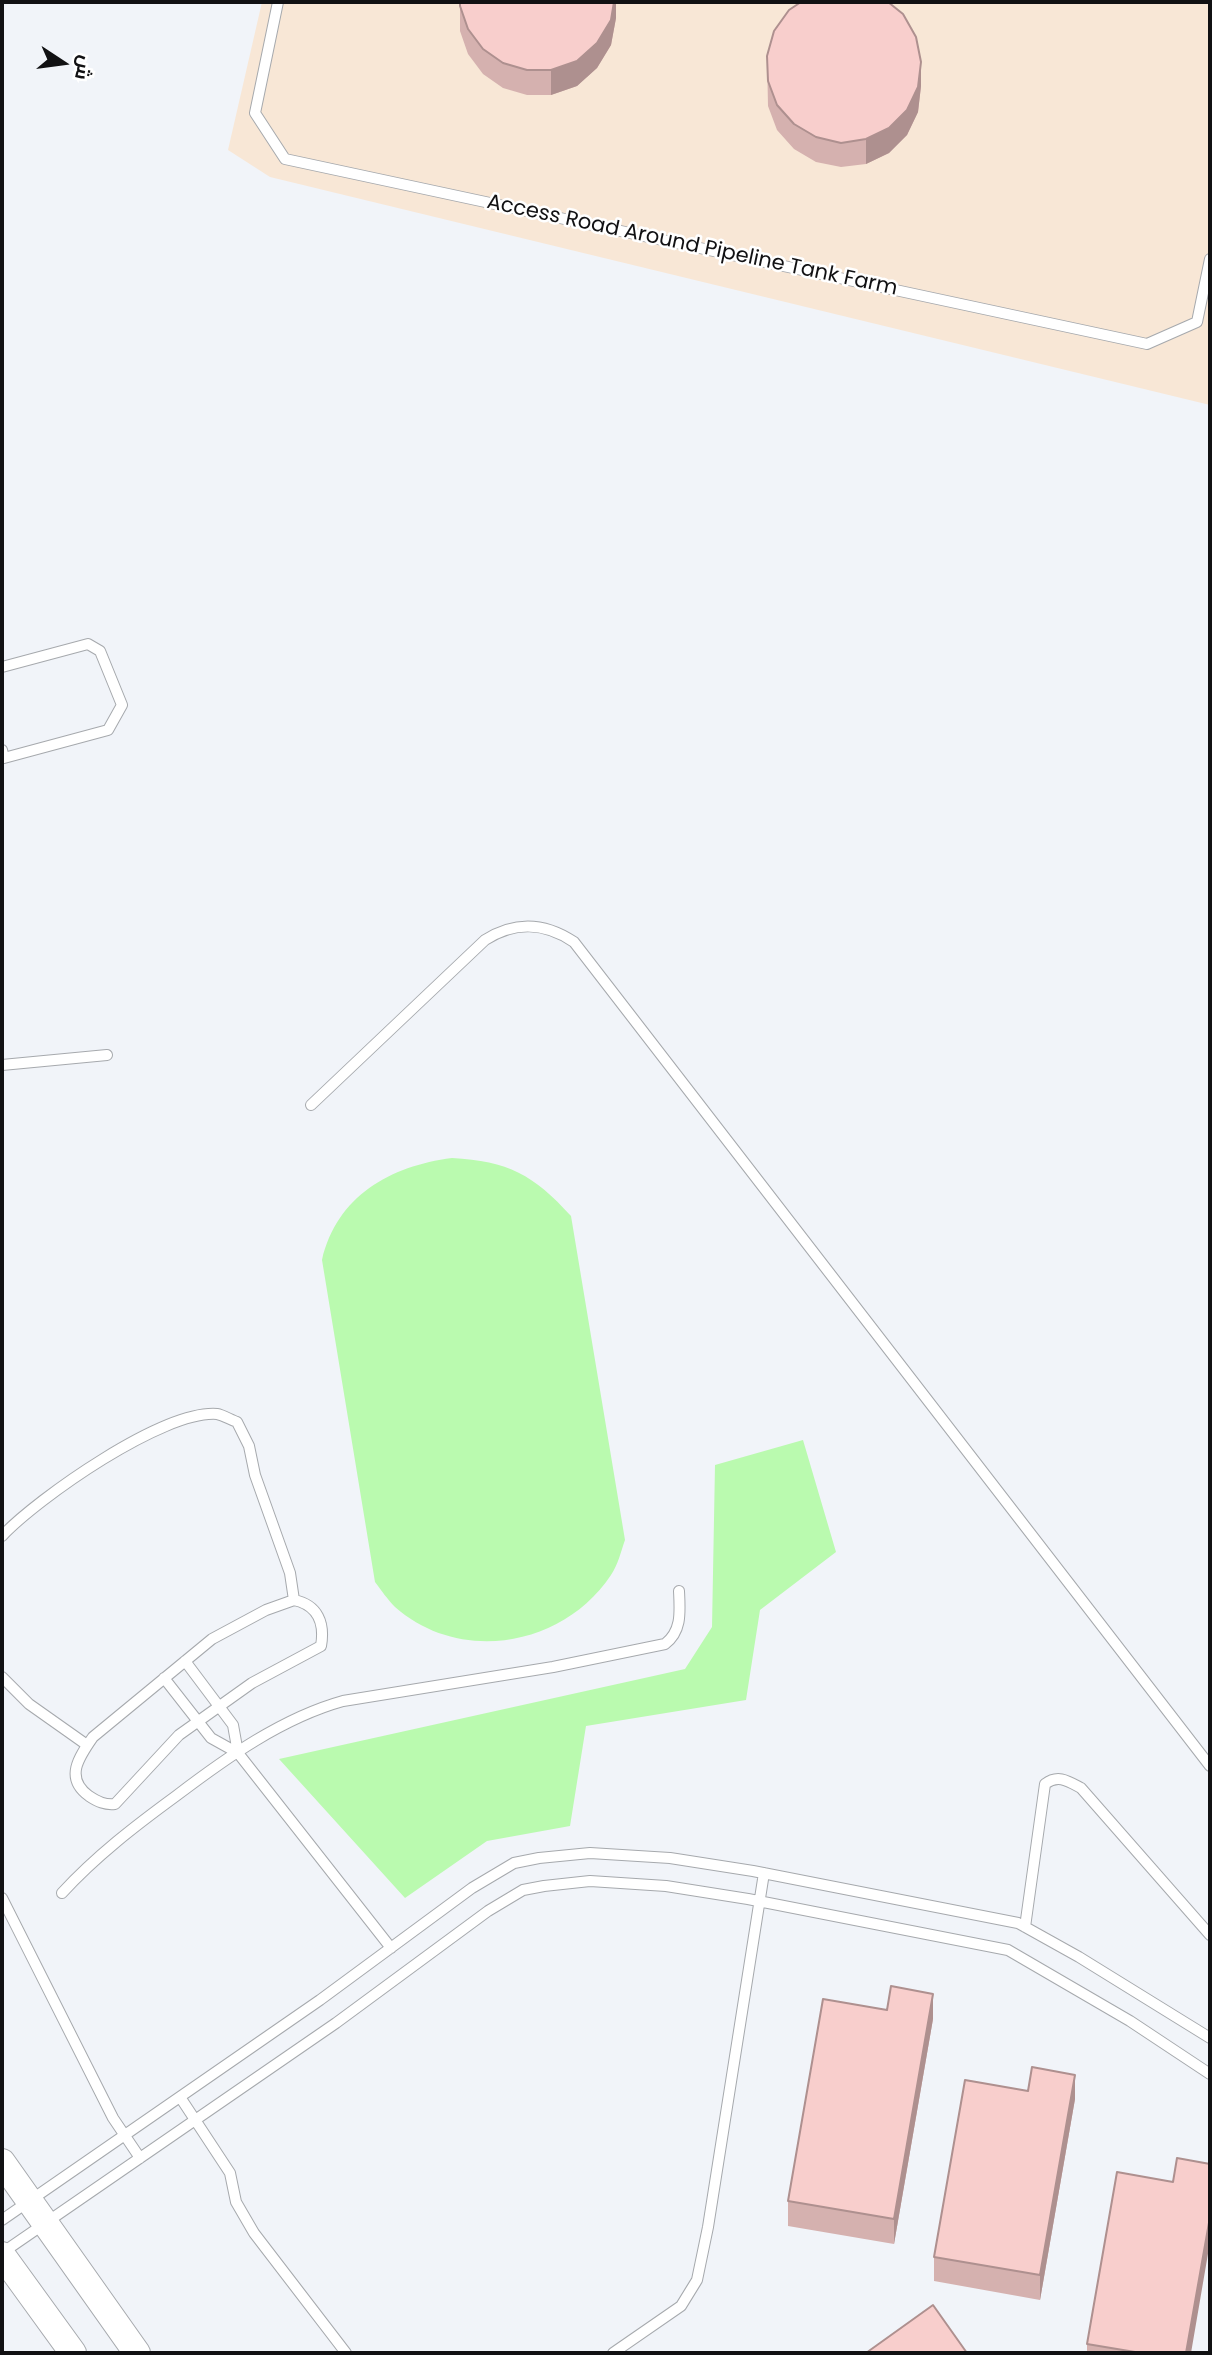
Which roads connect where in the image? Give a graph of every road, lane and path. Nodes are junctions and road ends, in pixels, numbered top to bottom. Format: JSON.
{"nodes":[{"id":1,"x":278,"y":2,"type":"edge"},
{"id":2,"x":1210,"y":259,"type":"edge"},
{"id":3,"x":2,"y":667,"type":"edge"},
{"id":4,"x":2,"y":750,"type":"edge"},
{"id":5,"x":107,"y":1055,"type":"dead end"},
{"id":6,"x":2,"y":1065,"type":"edge"},
{"id":7,"x":311,"y":1105,"type":"dead end"},
{"id":8,"x":2,"y":1536,"type":"edge"},
{"id":9,"x":678,"y":1591,"type":"dead end"},
{"id":10,"x":294,"y":1600,"type":"junction"},
{"id":11,"x":185,"y":1661,"type":"junction"},
{"id":12,"x":2,"y":1677,"type":"edge"},
{"id":13,"x":164,"y":1678,"type":"junction"},
{"id":14,"x":219,"y":1707,"type":"junction"},
{"id":15,"x":198,"y":1721,"type":"junction"},
{"id":16,"x":87,"y":1745,"type":"junction"},
{"id":17,"x":238,"y":1753,"type":"junction"},
{"id":18,"x":1210,"y":1766,"type":"edge"},
{"id":19,"x":764,"y":1873,"type":"junction"},
{"id":20,"x":62,"y":1893,"type":"dead end"},
{"id":21,"x":2,"y":1898,"type":"edge"},
{"id":22,"x":760,"y":1901,"type":"junction"},
{"id":23,"x":1024,"y":1927,"type":"junction"},
{"id":24,"x":1210,"y":1935,"type":"edge"},
{"id":25,"x":391,"y":1948,"type":"junction"},
{"id":26,"x":1210,"y":2038,"type":"edge"},
{"id":27,"x":1210,"y":2074,"type":"edge"},
{"id":28,"x":180,"y":2097,"type":"junction"},
{"id":29,"x":196,"y":2120,"type":"junction"},
{"id":30,"x":124,"y":2135,"type":"junction"},
{"id":31,"x":140,"y":2158,"type":"junction"},
{"id":32,"x":2,"y":2162,"type":"edge"},
{"id":33,"x":29,"y":2201,"type":"junction"},
{"id":34,"x":2,"y":2220,"type":"edge"},
{"id":35,"x":44,"y":2224,"type":"junction"},
{"id":36,"x":2,"y":2254,"type":"edge"},
{"id":37,"x":73,"y":2353,"type":"edge"},
{"id":38,"x":137,"y":2353,"type":"edge"},
{"id":39,"x":346,"y":2353,"type":"edge"},
{"id":40,"x":613,"y":2353,"type":"edge"}],
"edges":[{"from":1,"to":2,"type":"lane","name":"Access Road Around Pipeline Tank Farm"},
{"from":3,"to":4,"type":"lane"},
{"from":5,"to":6,"type":"lane"},
{"from":7,"to":18,"type":"lane"},
{"from":8,"to":10,"type":"lane"},
{"from":9,"to":17,"type":"lane"},
{"from":10,"to":11,"type":"lane"},
{"from":10,"to":14,"type":"lane"},
{"from":11,"to":13,"type":"lane"},
{"from":11,"to":14,"type":"lane"},
{"from":12,"to":16,"type":"lane"},
{"from":13,"to":15,"type":"lane"},
{"from":13,"to":16,"type":"lane"},
{"from":14,"to":15,"type":"lane"},
{"from":14,"to":17,"type":"lane"},
{"from":15,"to":16,"type":"lane"},
{"from":15,"to":17,"type":"lane"},
{"from":17,"to":20,"type":"lane"},
{"from":17,"to":25,"type":"lane"},
{"from":19,"to":22,"type":"lane"},
{"from":19,"to":23,"type":"lane"},
{"from":19,"to":25,"type":"lane"},
{"from":21,"to":30,"type":"lane"},
{"from":22,"to":27,"type":"lane"},
{"from":22,"to":29,"type":"lane"},
{"from":22,"to":40,"type":"lane"},
{"from":23,"to":24,"type":"lane"},
{"from":23,"to":26,"type":"lane"},
{"from":25,"to":28,"type":"lane"},
{"from":28,"to":29,"type":"lane"},
{"from":28,"to":30,"type":"lane"},
{"from":29,"to":31,"type":"lane"},
{"from":29,"to":39,"type":"lane"},
{"from":30,"to":31,"type":"lane"},
{"from":30,"to":33,"type":"lane"},
{"from":31,"to":35,"type":"lane"},
{"from":32,"to":33,"type":"street"},
{"from":33,"to":34,"type":"lane"},
{"from":33,"to":35,"type":"street"},
{"from":35,"to":36,"type":"lane"},
{"from":35,"to":38,"type":"street"},
{"from":36,"to":37,"type":"street"}]}
